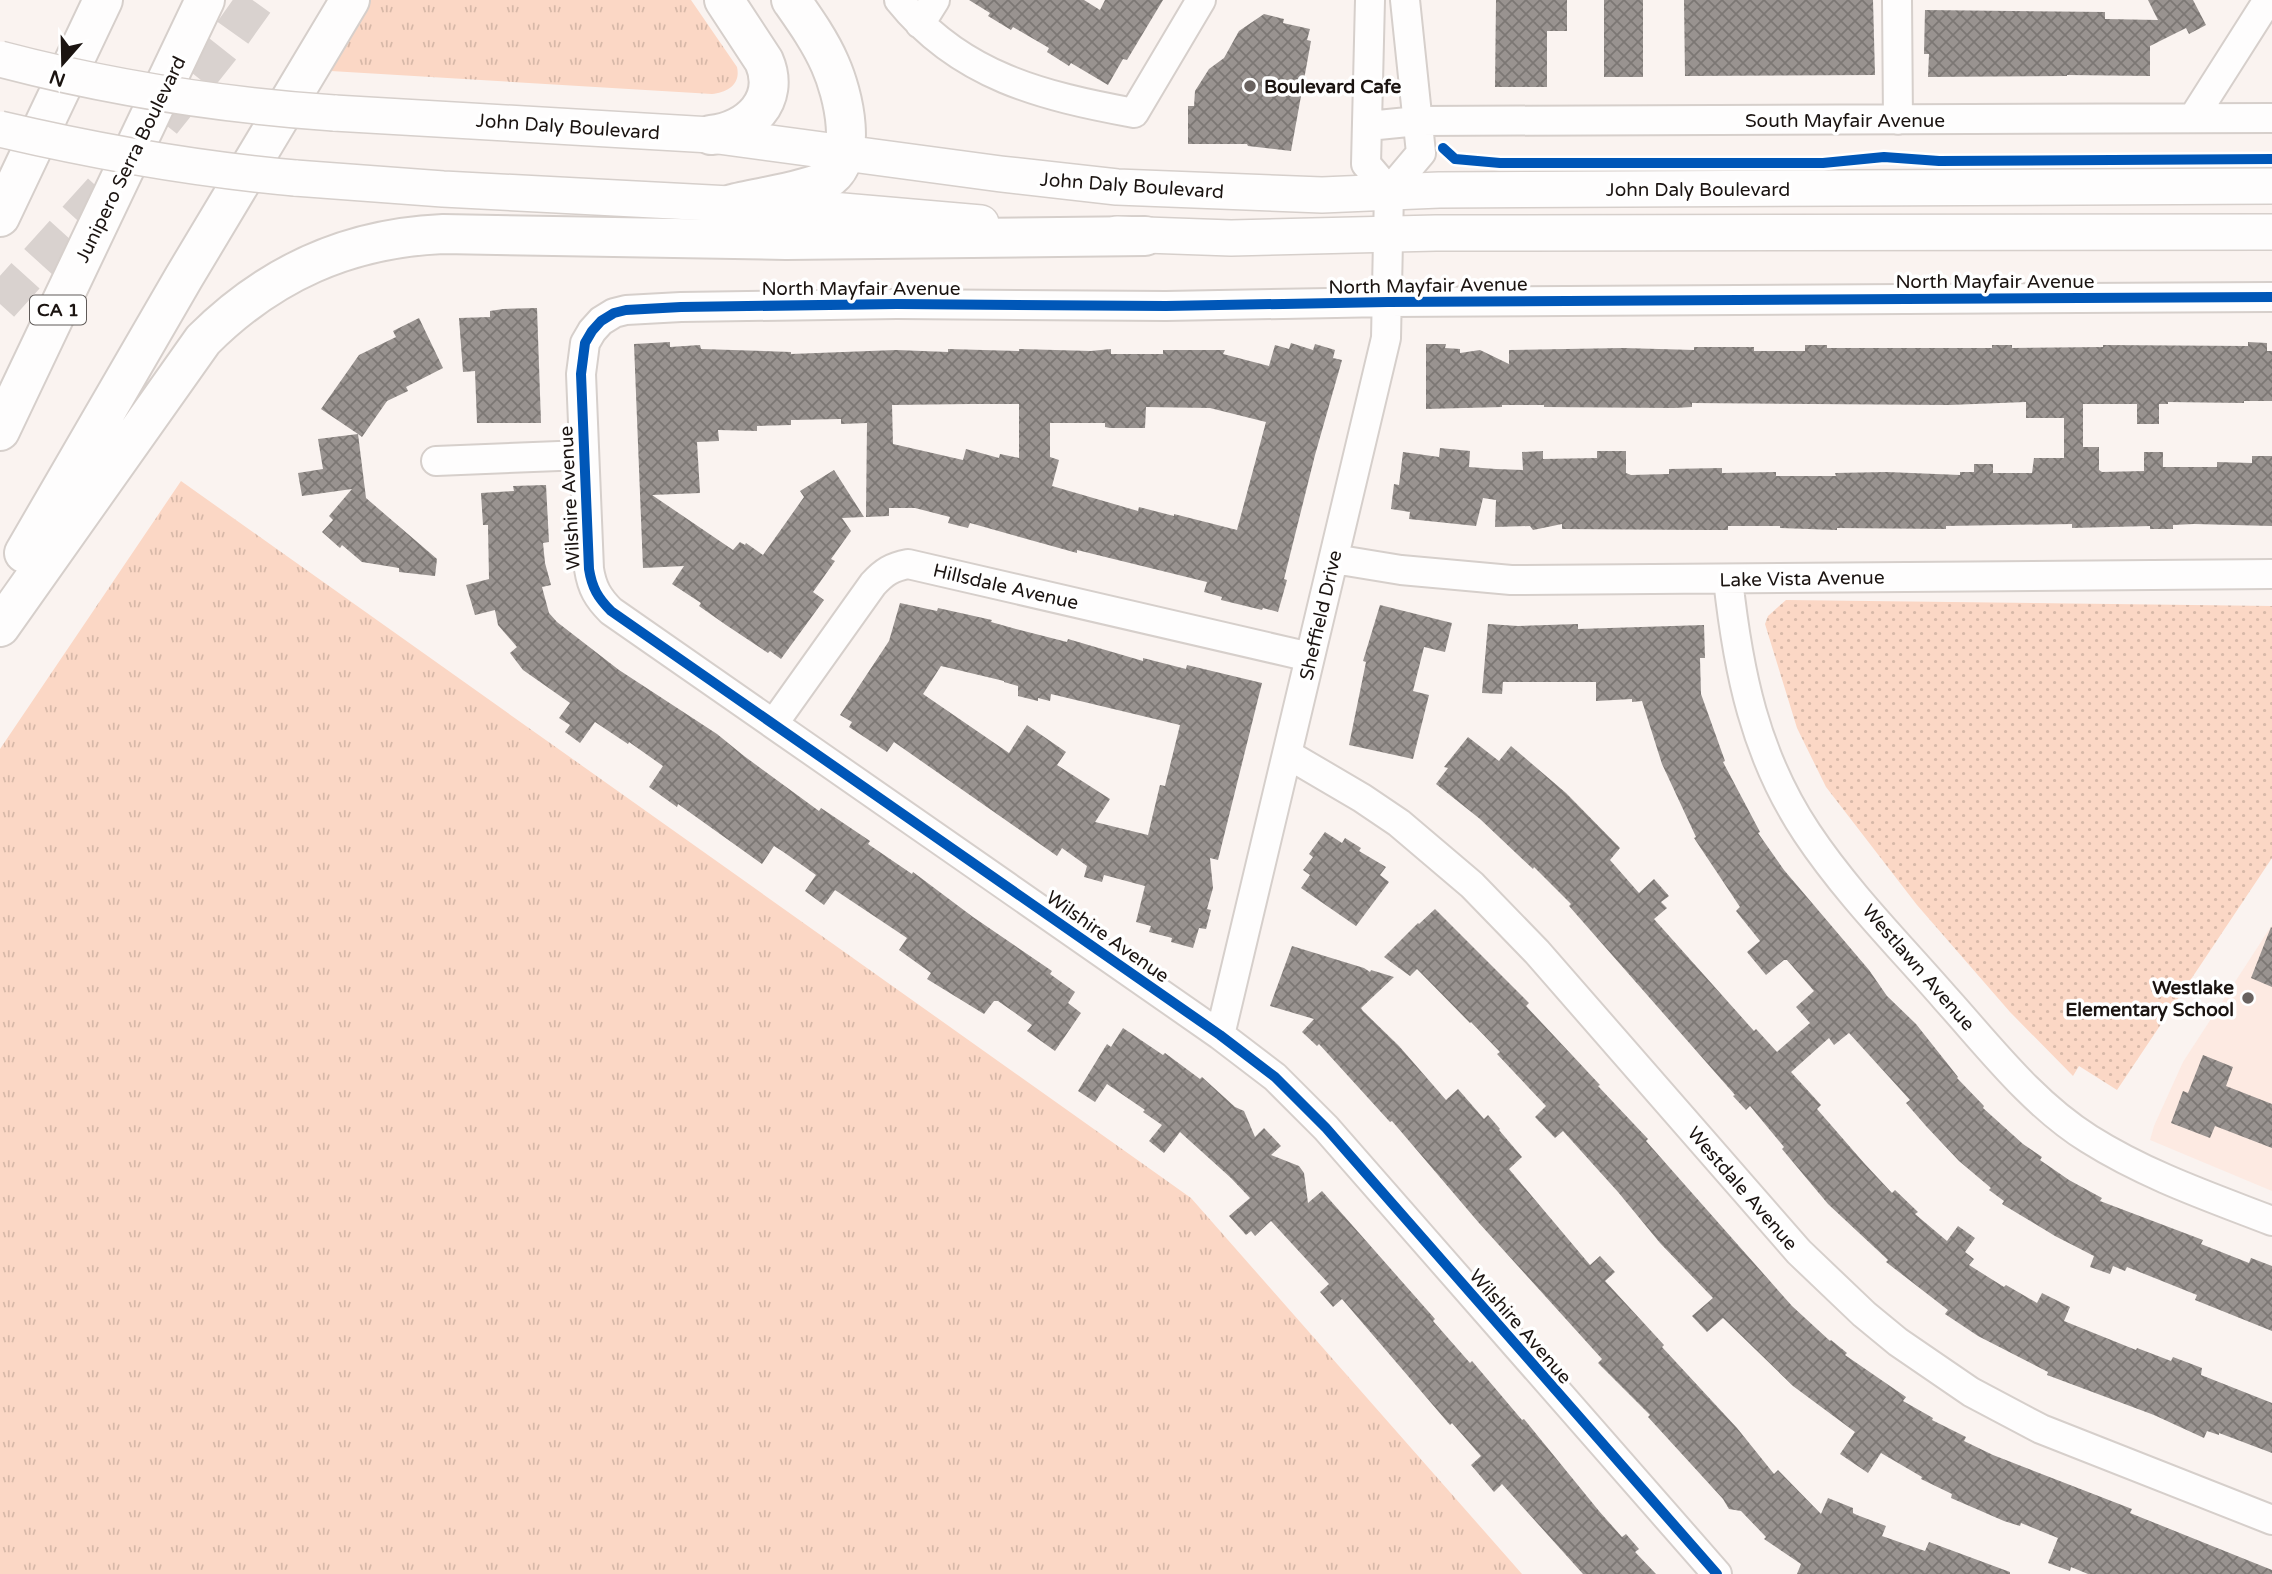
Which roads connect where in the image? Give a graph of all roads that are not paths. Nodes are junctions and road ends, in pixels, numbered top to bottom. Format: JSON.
{"nodes":[{"id":1,"x":103,"y":0,"type":"edge"},
{"id":2,"x":205,"y":0,"type":"edge"},
{"id":3,"x":353,"y":0,"type":"edge"},
{"id":4,"x":724,"y":0,"type":"edge"},
{"id":5,"x":791,"y":0,"type":"edge"},
{"id":6,"x":899,"y":0,"type":"edge"},
{"id":7,"x":935,"y":0,"type":"edge"},
{"id":8,"x":1201,"y":0,"type":"edge"},
{"id":9,"x":1370,"y":0,"type":"edge"},
{"id":10,"x":1405,"y":0,"type":"edge"},
{"id":11,"x":1897,"y":0,"type":"edge"},
{"id":12,"x":2268,"y":0,"type":"edge"},
{"id":13,"x":920,"y":24,"type":"junction"},
{"id":14,"x":0,"y":59,"type":"edge"},
{"id":15,"x":2193,"y":118,"type":"junction"},
{"id":16,"x":2272,"y":118,"type":"edge"},
{"id":17,"x":1898,"y":120,"type":"junction"},
{"id":18,"x":1418,"y":121,"type":"junction"},
{"id":19,"x":1368,"y":126,"type":"junction"},
{"id":20,"x":0,"y":129,"type":"edge"},
{"id":21,"x":711,"y":135,"type":"junction"},
{"id":22,"x":844,"y":153,"type":"junction"},
{"id":23,"x":2272,"y":186,"type":"edge"},
{"id":24,"x":1389,"y":191,"type":"junction"},
{"id":25,"x":732,"y":204,"type":"junction"},
{"id":26,"x":0,"y":217,"type":"edge"},
{"id":27,"x":2272,"y":232,"type":"edge"},
{"id":28,"x":1389,"y":235,"type":"junction"},
{"id":29,"x":1145,"y":236,"type":"junction"},
{"id":30,"x":2272,"y":297,"type":"edge"},
{"id":31,"x":1388,"y":302,"type":"junction"},
{"id":32,"x":592,"y":331,"type":"joint"},
{"id":33,"x":0,"y":430,"type":"edge"},
{"id":34,"x":584,"y":455,"type":"junction"},
{"id":35,"x":436,"y":461,"type":"dead end"},
{"id":36,"x":1334,"y":559,"type":"junction"},
{"id":37,"x":2272,"y":574,"type":"edge"},
{"id":38,"x":1728,"y":579,"type":"junction"},
{"id":39,"x":0,"y":597,"type":"edge"},
{"id":40,"x":0,"y":627,"type":"edge"},
{"id":41,"x":1310,"y":657,"type":"junction"},
{"id":42,"x":774,"y":723,"type":"junction"},
{"id":43,"x":1287,"y":754,"type":"junction"},
{"id":44,"x":1220,"y":1035,"type":"junction"},
{"id":45,"x":2272,"y":1222,"type":"edge"},
{"id":46,"x":2272,"y":1520,"type":"edge"},
{"id":47,"x":1717,"y":1574,"type":"edge"}],
"edges":[{"from":1,"to":26,"type":"highway"},
{"from":2,"to":33,"type":"highway","name":"Junipero Serra Boulevard","number":"CA 1"},
{"from":3,"to":39,"type":"highway"},
{"from":4,"to":21,"type":"highway"},
{"from":5,"to":22,"type":"highway"},
{"from":6,"to":13,"type":"street"},
{"from":7,"to":13,"type":"street"},
{"from":8,"to":13,"type":"street"},
{"from":9,"to":19,"type":"street"},
{"from":10,"to":18,"type":"street"},
{"from":11,"to":17,"type":"street"},
{"from":12,"to":15,"type":"street"},
{"from":14,"to":21,"type":"main road","name":"John Daly Boulevard","bridge":true},
{"from":15,"to":16,"type":"street","name":"South Mayfair Avenue"},
{"from":15,"to":17,"type":"street","name":"South Mayfair Avenue"},
{"from":17,"to":18,"type":"street","name":"South Mayfair Avenue"},
{"from":18,"to":19,"type":"street","name":"South Mayfair Avenue"},
{"from":18,"to":24,"type":"street"},
{"from":19,"to":24,"type":"street"},
{"from":20,"to":25,"type":"main road","bridge":true},
{"from":21,"to":22,"type":"main road","name":"John Daly Boulevard"},
{"from":22,"to":24,"type":"main road","name":"John Daly Boulevard"},
{"from":22,"to":25,"type":"highway"},
{"from":23,"to":24,"type":"main road","name":"John Daly Boulevard"},
{"from":24,"to":28,"type":"street","name":"Sheffield Drive"},
{"from":25,"to":29,"type":"main road"},
{"from":27,"to":28,"type":"main road"},
{"from":28,"to":29,"type":"main road"},
{"from":28,"to":31,"type":"street","name":"Sheffield Drive"},
{"from":29,"to":40,"type":"highway"},
{"from":30,"to":31,"type":"street","name":"North Mayfair Avenue"},
{"from":31,"to":32,"type":"street","name":"North Mayfair Avenue"},
{"from":31,"to":36,"type":"street","name":"Sheffield Drive"},
{"from":32,"to":34,"type":"street","name":"Wilshire Avenue"},
{"from":34,"to":35,"type":"street"},
{"from":34,"to":42,"type":"street","name":"Wilshire Avenue"},
{"from":36,"to":38,"type":"street","name":"Lake Vista Avenue"},
{"from":36,"to":41,"type":"street","name":"Sheffield Drive"},
{"from":37,"to":38,"type":"street","name":"Lake Vista Avenue"},
{"from":38,"to":45,"type":"street","name":"Westlawn Avenue"},
{"from":41,"to":42,"type":"street","name":"Hillsdale Avenue"},
{"from":41,"to":43,"type":"street","name":"Sheffield Drive"},
{"from":42,"to":44,"type":"street","name":"Wilshire Avenue"},
{"from":43,"to":44,"type":"street","name":"Sheffield Drive"},
{"from":43,"to":46,"type":"street","name":"Westdale Avenue"},
{"from":44,"to":47,"type":"street","name":"Wilshire Avenue"}]}
